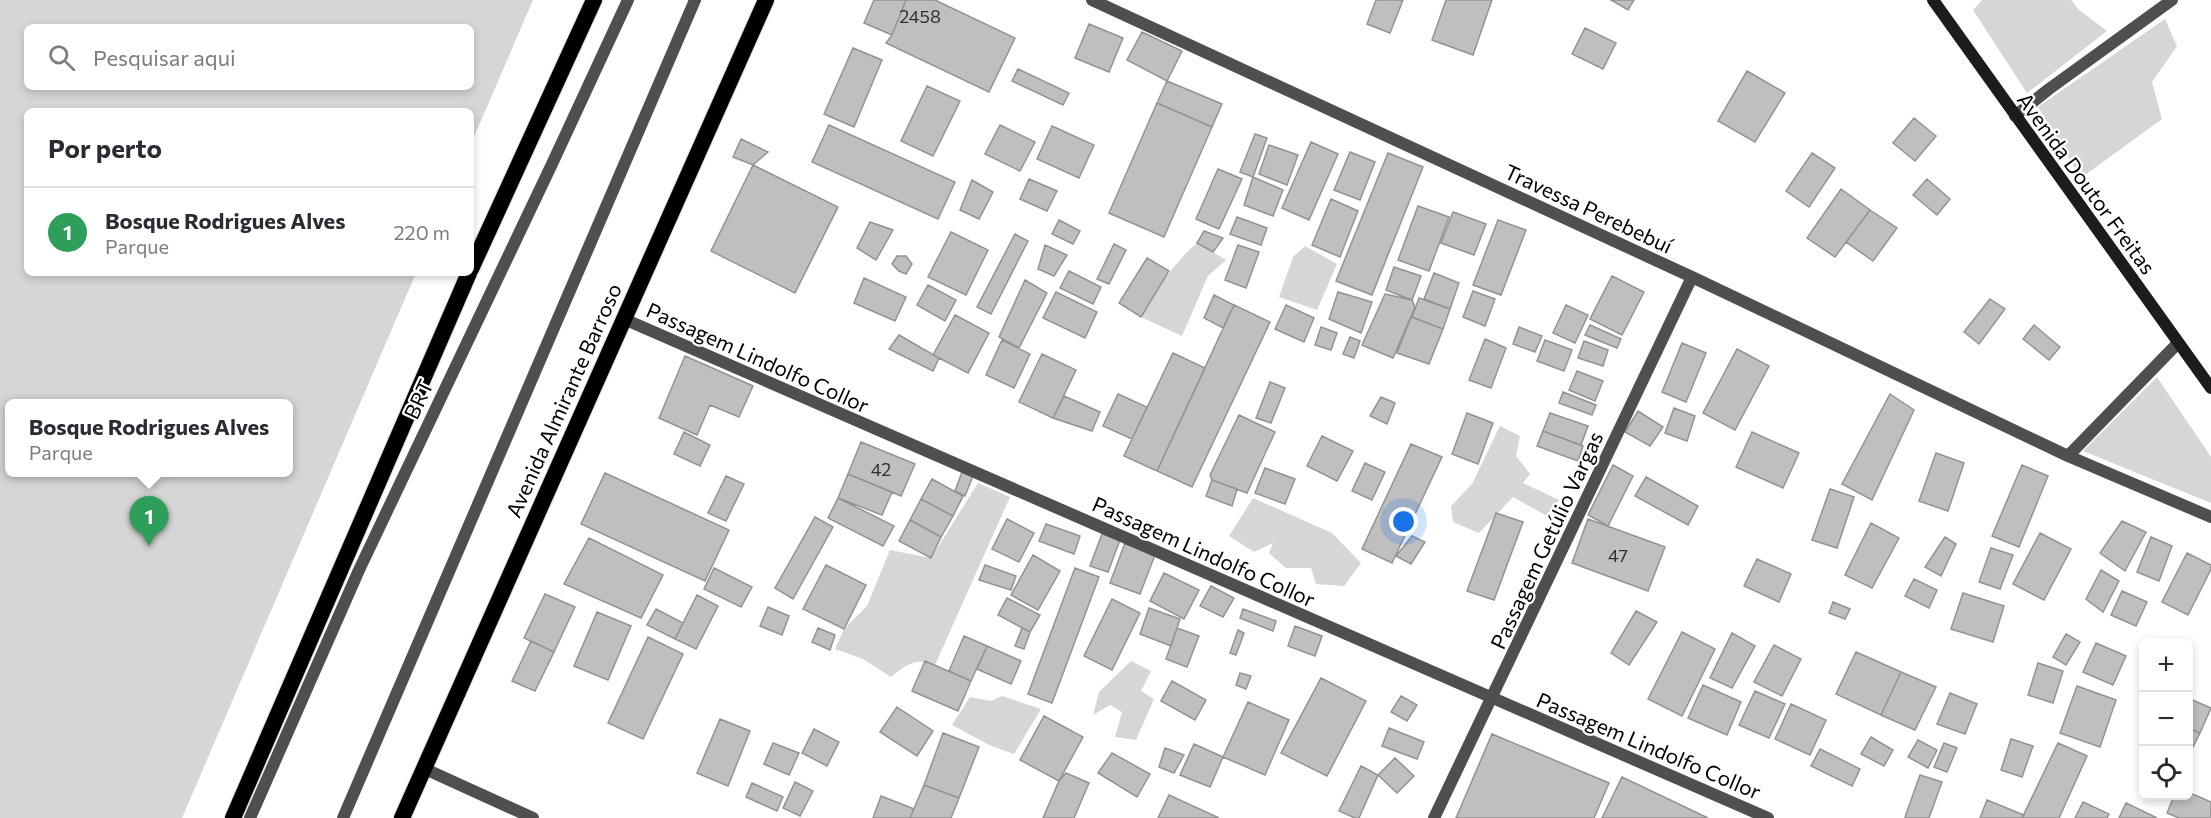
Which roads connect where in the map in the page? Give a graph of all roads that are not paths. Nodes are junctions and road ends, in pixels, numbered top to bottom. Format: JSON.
{"nodes":[{"id":1,"x":594,"y":0,"type":"edge"},
{"id":2,"x":628,"y":0,"type":"edge"},
{"id":3,"x":695,"y":0,"type":"edge"},
{"id":4,"x":765,"y":0,"type":"edge"},
{"id":5,"x":1092,"y":0,"type":"edge"},
{"id":6,"x":1933,"y":0,"type":"edge"},
{"id":7,"x":2172,"y":0,"type":"edge"},
{"id":8,"x":2014,"y":116,"type":"junction"},
{"id":9,"x":474,"y":262,"type":"edge"},
{"id":10,"x":468,"y":276,"type":"edge"},
{"id":11,"x":1692,"y":277,"type":"junction"},
{"id":12,"x":624,"y":319,"type":"junction"},
{"id":13,"x":2178,"y":343,"type":"junction"},
{"id":14,"x":2211,"y":388,"type":"edge"},
{"id":15,"x":2068,"y":456,"type":"junction"},
{"id":16,"x":2211,"y":518,"type":"edge"},
{"id":17,"x":1492,"y":699,"type":"junction"},
{"id":18,"x":423,"y":768,"type":"junction"},
{"id":19,"x":233,"y":818,"type":"edge"},
{"id":20,"x":250,"y":818,"type":"edge"},
{"id":21,"x":343,"y":818,"type":"edge"},
{"id":22,"x":402,"y":818,"type":"edge"},
{"id":23,"x":533,"y":818,"type":"edge"},
{"id":24,"x":1434,"y":818,"type":"edge"},
{"id":25,"x":1768,"y":818,"type":"edge"}],
"edges":[{"from":1,"to":9,"type":"highway"},
{"from":2,"to":20,"type":"street","name":"BRT"},
{"from":3,"to":21,"type":"street"},
{"from":4,"to":12,"type":"highway","name":"Avenida Almirante Barroso"},
{"from":5,"to":11,"type":"street","name":"Travessa Perebebuí"},
{"from":6,"to":8,"type":"main road","name":"Avenida Doutor Freitas"},
{"from":7,"to":8,"type":"street"},
{"from":8,"to":13,"type":"main road","name":"Avenida Doutor Freitas"},
{"from":10,"to":19,"type":"highway"},
{"from":11,"to":15,"type":"street","name":"Travessa Perebebuí"},
{"from":11,"to":17,"type":"street","name":"Passagem Getúlio Vargas"},
{"from":12,"to":17,"type":"street","name":"Passagem Lindolfo Collor"},
{"from":12,"to":18,"type":"highway","name":"Avenida Almirante Barroso"},
{"from":13,"to":14,"type":"main road","name":"Avenida Doutor Freitas"},
{"from":13,"to":15,"type":"street"},
{"from":15,"to":16,"type":"street","name":"Travessa Perebebuí"},
{"from":17,"to":24,"type":"street","name":"Passagem Getúlio Vargas"},
{"from":17,"to":25,"type":"street","name":"Passagem Lindolfo Collor"},
{"from":18,"to":22,"type":"highway","name":"Avenida Almirante Barroso"},
{"from":18,"to":23,"type":"street"}]}
